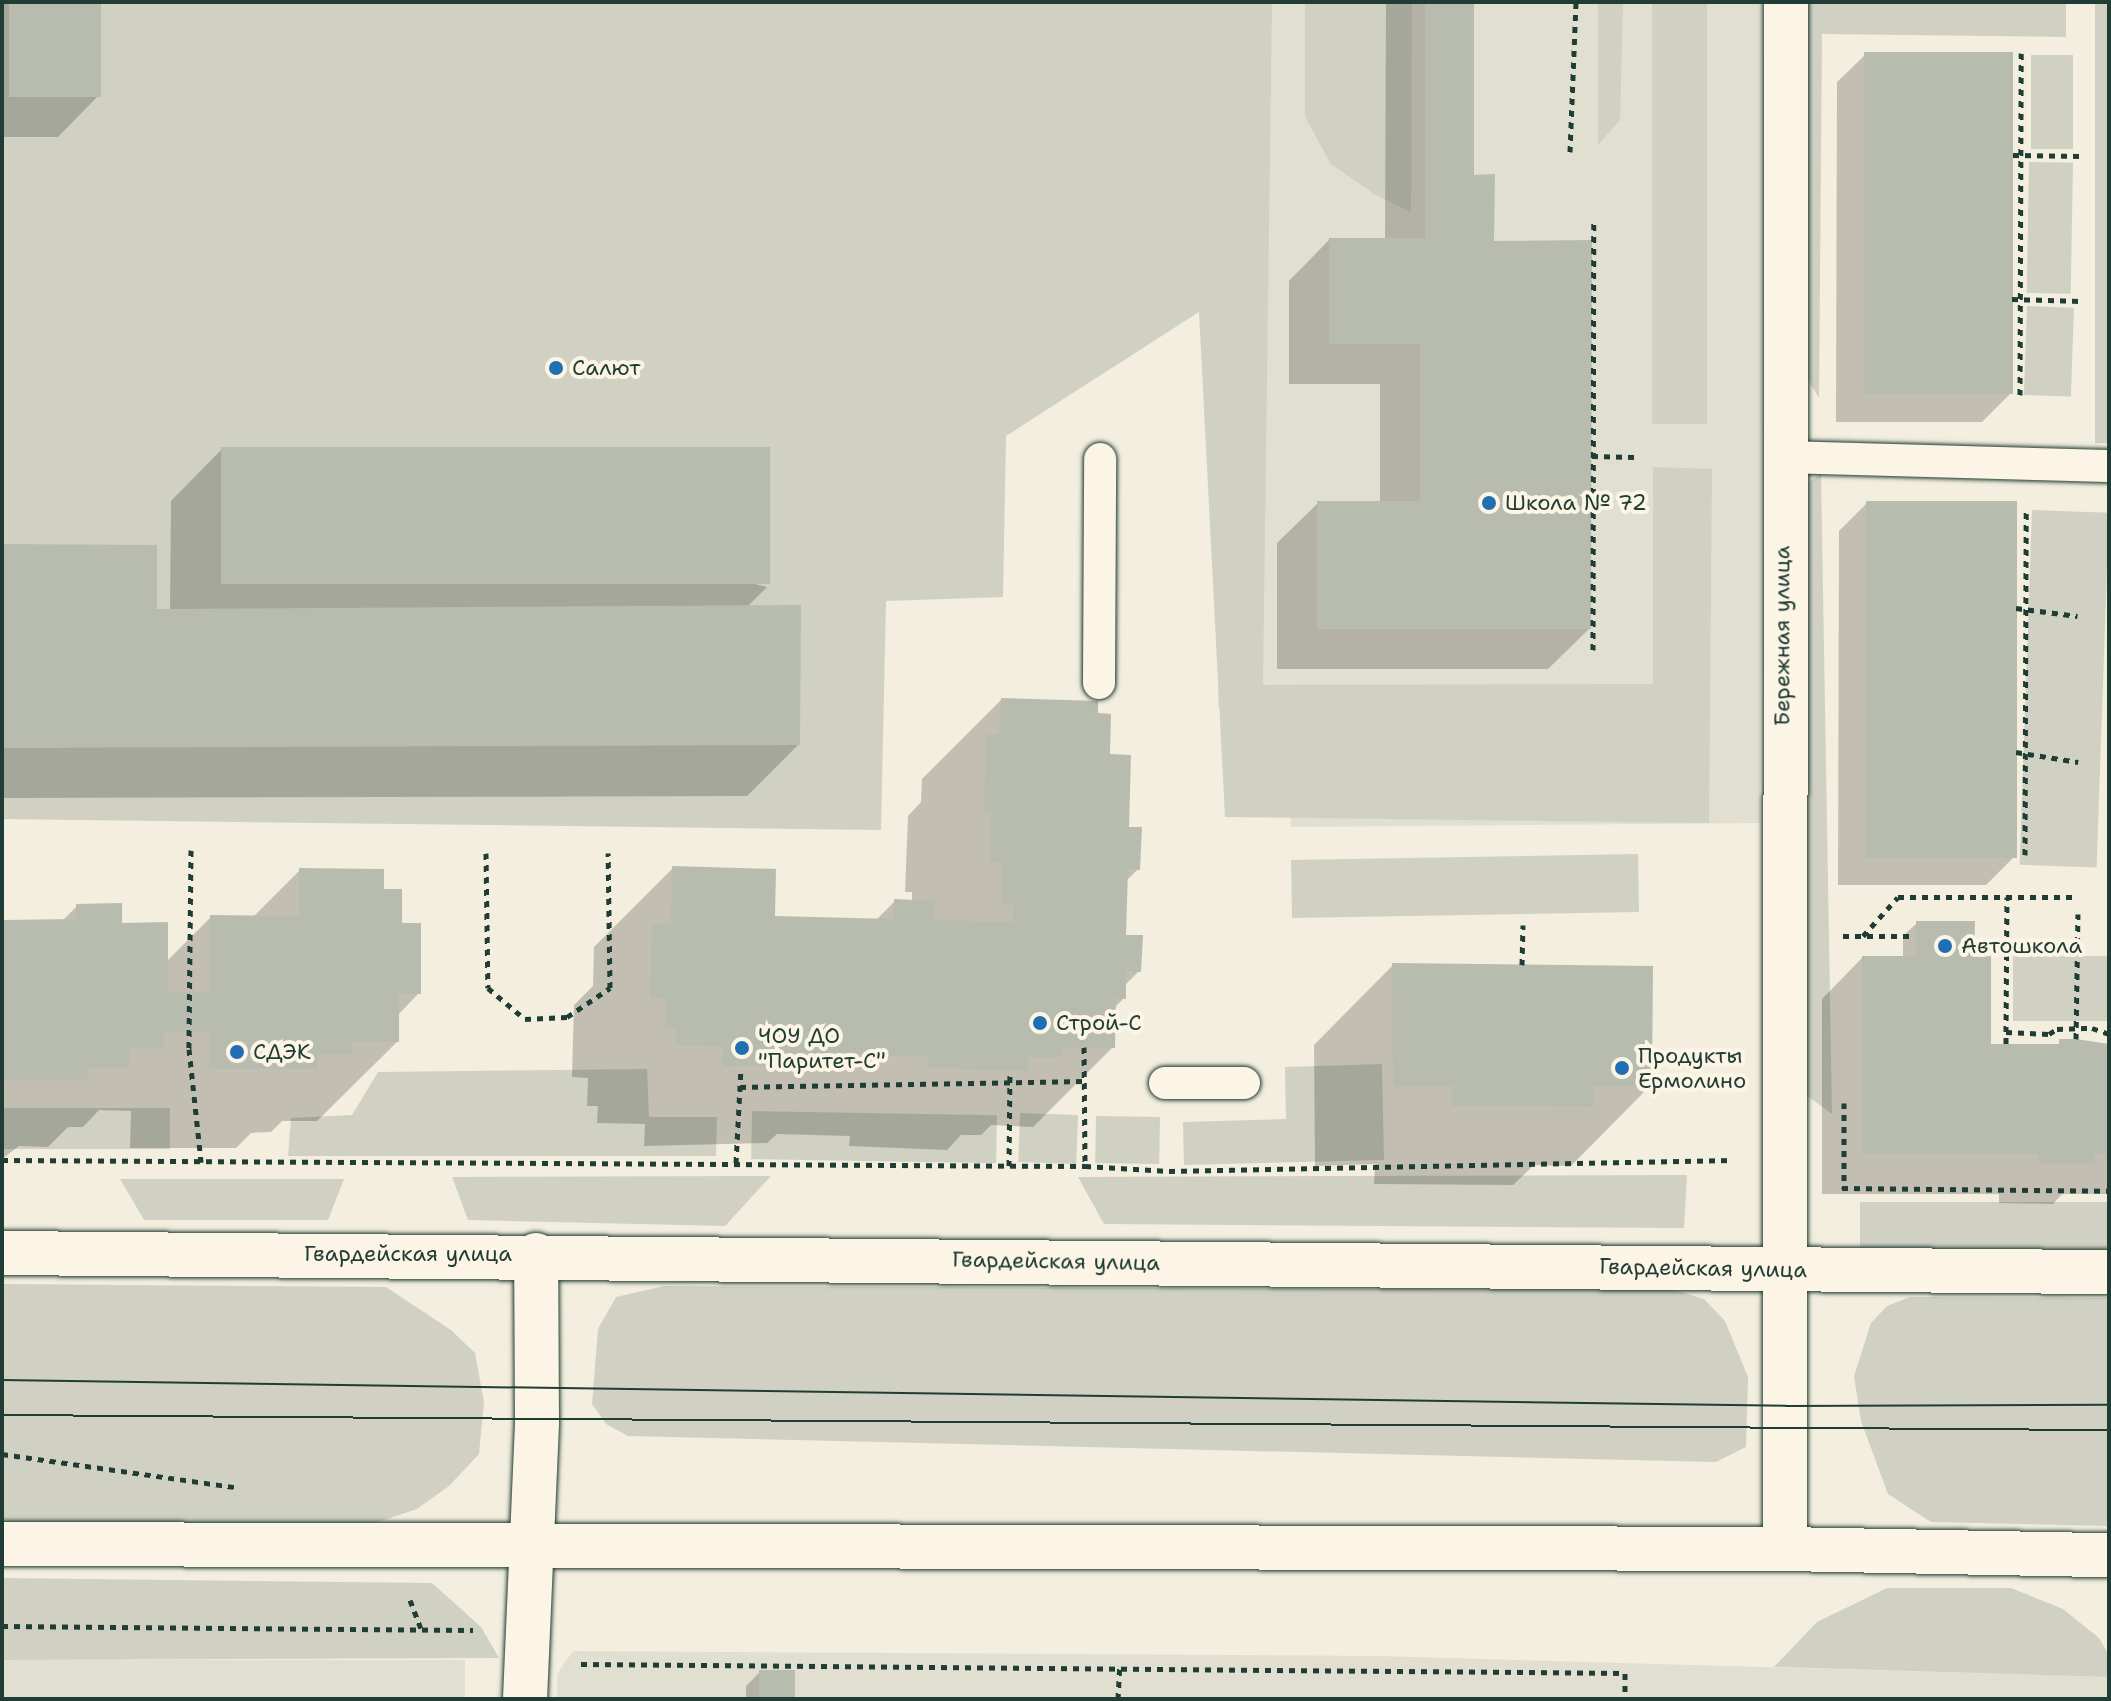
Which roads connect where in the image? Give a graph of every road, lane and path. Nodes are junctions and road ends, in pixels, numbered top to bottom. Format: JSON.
{"nodes":[{"id":1,"x":1576,"y":2,"type":"edge"},
{"id":2,"x":1786,"y":2,"type":"edge"},
{"id":3,"x":2021,"y":53,"type":"dead end"},
{"id":4,"x":1570,"y":152,"type":"dead end"},
{"id":5,"x":2013,"y":155,"type":"dead end"},
{"id":6,"x":2021,"y":155,"type":"junction"},
{"id":7,"x":2081,"y":156,"type":"dead end"},
{"id":8,"x":1594,"y":223,"type":"dead end"},
{"id":9,"x":2016,"y":299,"type":"junction"},
{"id":10,"x":2080,"y":301,"type":"dead end"},
{"id":11,"x":2020,"y":395,"type":"dead end"},
{"id":12,"x":1593,"y":455,"type":"junction"},
{"id":13,"x":1634,"y":457,"type":"dead end"},
{"id":14,"x":1782,"y":457,"type":"junction"},
{"id":15,"x":1100,"y":459,"type":"dead end"},
{"id":16,"x":2109,"y":466,"type":"edge"},
{"id":17,"x":2026,"y":502,"type":"dead end"},
{"id":18,"x":2026,"y":607,"type":"junction"},
{"id":19,"x":2016,"y":608,"type":"dead end"},
{"id":20,"x":2077,"y":616,"type":"dead end"},
{"id":21,"x":1593,"y":650,"type":"dead end"},
{"id":22,"x":1099,"y":683,"type":"dead end"},
{"id":23,"x":2016,"y":752,"type":"dead end"},
{"id":24,"x":2025,"y":753,"type":"junction"},
{"id":25,"x":2078,"y":762,"type":"dead end"},
{"id":26,"x":191,"y":850,"type":"dead end"},
{"id":27,"x":486,"y":853,"type":"dead end"},
{"id":28,"x":608,"y":853,"type":"dead end"},
{"id":29,"x":2025,"y":855,"type":"dead end"},
{"id":30,"x":2007,"y":897,"type":"junction"},
{"id":31,"x":2078,"y":897,"type":"dead end"},
{"id":32,"x":2078,"y":914,"type":"dead end"},
{"id":33,"x":1523,"y":925,"type":"dead end"},
{"id":34,"x":1843,"y":936,"type":"dead end"},
{"id":35,"x":1863,"y":936,"type":"junction"},
{"id":36,"x":1915,"y":936,"type":"dead end"},
{"id":37,"x":1522,"y":965,"type":"dead end"},
{"id":38,"x":2076,"y":1028,"type":"junction"},
{"id":39,"x":2006,"y":1032,"type":"junction"},
{"id":40,"x":2109,"y":1034,"type":"edge"},
{"id":41,"x":2076,"y":1039,"type":"dead end"},
{"id":42,"x":2006,"y":1044,"type":"dead end"},
{"id":43,"x":1084,"y":1047,"type":"dead end"},
{"id":44,"x":741,"y":1068,"type":"dead end"},
{"id":45,"x":1010,"y":1071,"type":"dead end"},
{"id":46,"x":1010,"y":1081,"type":"junction"},
{"id":47,"x":1085,"y":1081,"type":"junction"},
{"id":48,"x":1165,"y":1083,"type":"dead end"},
{"id":49,"x":1244,"y":1083,"type":"dead end"},
{"id":50,"x":740,"y":1087,"type":"junction"},
{"id":51,"x":1743,"y":1159,"type":"dead end"},
{"id":52,"x":2,"y":1160,"type":"edge"},
{"id":53,"x":201,"y":1162,"type":"junction"},
{"id":54,"x":736,"y":1163,"type":"junction"},
{"id":55,"x":1009,"y":1166,"type":"junction"},
{"id":56,"x":1085,"y":1166,"type":"junction"},
{"id":57,"x":1844,"y":1189,"type":"dead end"},
{"id":58,"x":2109,"y":1191,"type":"edge"},
{"id":59,"x":2,"y":1253,"type":"edge"},
{"id":60,"x":536,"y":1255,"type":"junction"},
{"id":61,"x":1785,"y":1269,"type":"junction"},
{"id":62,"x":2109,"y":1272,"type":"edge"},
{"id":63,"x":2,"y":1544,"type":"edge"},
{"id":64,"x":532,"y":1544,"type":"junction"},
{"id":65,"x":1785,"y":1549,"type":"junction"},
{"id":66,"x":2109,"y":1555,"type":"edge"},
{"id":67,"x":2,"y":1626,"type":"edge"},
{"id":68,"x":473,"y":1646,"type":"dead end"},
{"id":69,"x":1120,"y":1666,"type":"junction"},
{"id":70,"x":524,"y":1681,"type":"edge"},
{"id":71,"x":1118,"y":1699,"type":"edge"},
{"id":72,"x":1625,"y":1699,"type":"edge"}],
"edges":[{"from":1,"to":4,"type":"path"},
{"from":2,"to":14,"type":"street","name":"Бережная улица"},
{"from":3,"to":6,"type":"path"},
{"from":5,"to":6,"type":"path"},
{"from":6,"to":7,"type":"path"},
{"from":6,"to":9,"type":"path"},
{"from":8,"to":12,"type":"path"},
{"from":9,"to":10,"type":"path"},
{"from":9,"to":11,"type":"path"},
{"from":12,"to":13,"type":"path"},
{"from":12,"to":21,"type":"path"},
{"from":14,"to":16,"type":"lane"},
{"from":14,"to":61,"type":"street","name":"Бережная улица"},
{"from":15,"to":22,"type":"lane"},
{"from":17,"to":18,"type":"path"},
{"from":18,"to":19,"type":"path"},
{"from":18,"to":20,"type":"path"},
{"from":18,"to":24,"type":"path"},
{"from":23,"to":24,"type":"path"},
{"from":24,"to":25,"type":"path"},
{"from":24,"to":29,"type":"path"},
{"from":26,"to":53,"type":"path"},
{"from":27,"to":28,"type":"path"},
{"from":30,"to":31,"type":"path"},
{"from":30,"to":35,"type":"path"},
{"from":30,"to":39,"type":"path"},
{"from":32,"to":38,"type":"path"},
{"from":33,"to":37,"type":"path"},
{"from":34,"to":35,"type":"path"},
{"from":35,"to":36,"type":"path"},
{"from":38,"to":39,"type":"path"},
{"from":38,"to":40,"type":"path"},
{"from":38,"to":41,"type":"path"},
{"from":39,"to":42,"type":"path"},
{"from":43,"to":47,"type":"path"},
{"from":44,"to":50,"type":"path"},
{"from":45,"to":46,"type":"path"},
{"from":46,"to":47,"type":"path"},
{"from":46,"to":50,"type":"path"},
{"from":46,"to":55,"type":"path"},
{"from":47,"to":56,"type":"path"},
{"from":48,"to":49,"type":"lane"},
{"from":50,"to":54,"type":"path"},
{"from":51,"to":56,"type":"path"},
{"from":52,"to":53,"type":"path"},
{"from":53,"to":54,"type":"path"},
{"from":54,"to":55,"type":"path"},
{"from":55,"to":56,"type":"path"},
{"from":57,"to":58,"type":"path"},
{"from":59,"to":60,"type":"street","name":"Гвардейская улица"},
{"from":60,"to":61,"type":"street","name":"Гвардейская улица"},
{"from":60,"to":64,"type":"street"},
{"from":61,"to":62,"type":"street","name":"Гвардейская улица"},
{"from":61,"to":65,"type":"street","name":"Бережная улица"},
{"from":63,"to":64,"type":"street"},
{"from":64,"to":65,"type":"street"},
{"from":64,"to":70,"type":"street"},
{"from":65,"to":66,"type":"street"},
{"from":67,"to":68,"type":"path"},
{"from":69,"to":70,"type":"path"},
{"from":69,"to":71,"type":"path"},
{"from":69,"to":72,"type":"path"}]}
